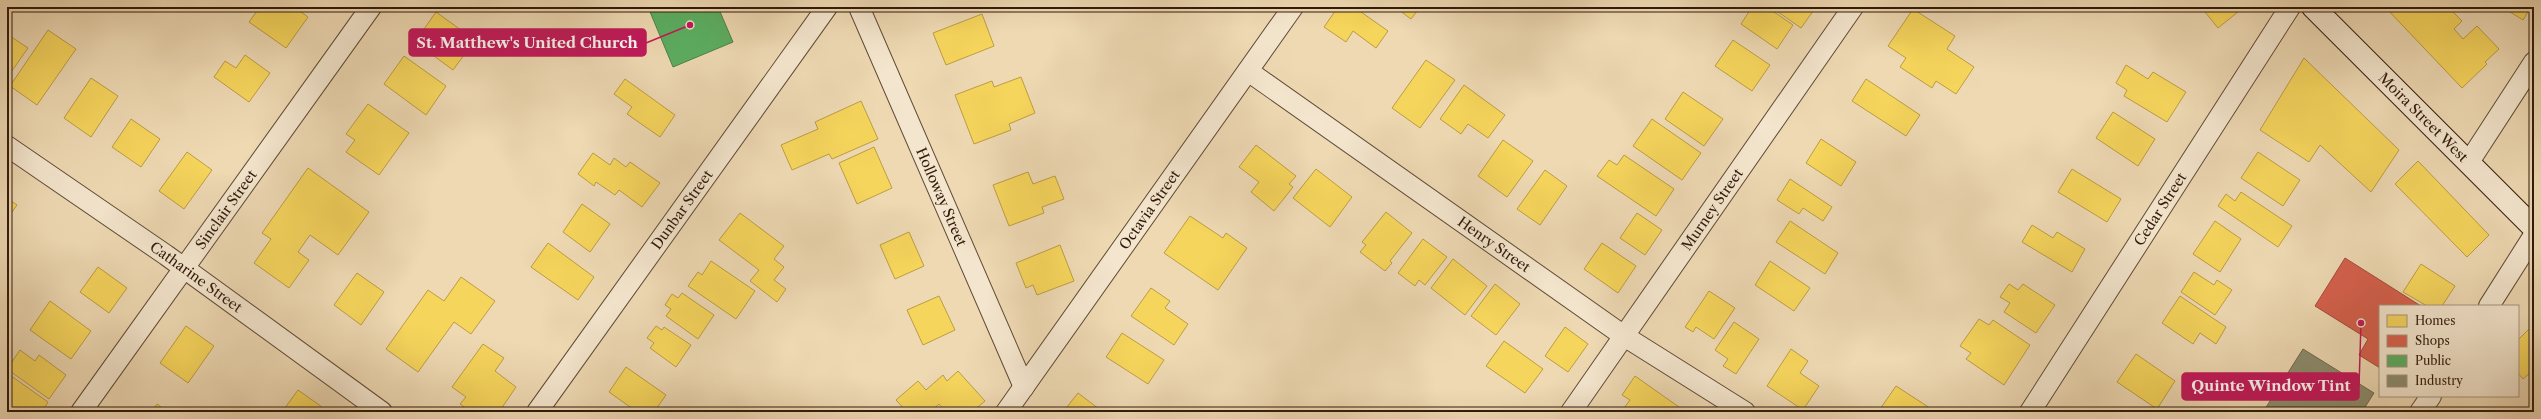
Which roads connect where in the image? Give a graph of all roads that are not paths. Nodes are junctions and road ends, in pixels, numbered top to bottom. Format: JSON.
{"nodes":[{"id":1,"x":371,"y":7,"type":"edge"},
{"id":2,"x":827,"y":7,"type":"edge"},
{"id":3,"x":859,"y":7,"type":"edge"},
{"id":4,"x":1293,"y":7,"type":"edge"},
{"id":5,"x":1853,"y":7,"type":"edge"},
{"id":6,"x":2290,"y":7,"type":"edge"},
{"id":7,"x":2313,"y":7,"type":"edge"},
{"id":8,"x":2534,"y":62,"type":"edge"},
{"id":9,"x":1248,"y":71,"type":"junction"},
{"id":10,"x":7,"y":146,"type":"edge"},
{"id":11,"x":2469,"y":162,"type":"junction"},
{"id":12,"x":2534,"y":228,"type":"edge"},
{"id":13,"x":2534,"y":236,"type":"edge"},
{"id":14,"x":184,"y":268,"type":"junction"},
{"id":15,"x":2490,"y":305,"type":"edge"},
{"id":16,"x":1624,"y":336,"type":"junction"},
{"id":17,"x":1024,"y":387,"type":"junction"},
{"id":18,"x":2430,"y":397,"type":"edge"},
{"id":19,"x":81,"y":412,"type":"edge"},
{"id":20,"x":382,"y":412,"type":"edge"},
{"id":21,"x":537,"y":412,"type":"edge"},
{"id":22,"x":1006,"y":412,"type":"edge"},
{"id":23,"x":1571,"y":412,"type":"edge"},
{"id":24,"x":1744,"y":412,"type":"edge"},
{"id":25,"x":2030,"y":412,"type":"edge"},
{"id":26,"x":2420,"y":412,"type":"edge"}],
"edges":[{"from":1,"to":14,"type":"street","name":"Sinclair Street"},
{"from":2,"to":21,"type":"street","name":"Dunbar Street"},
{"from":3,"to":17,"type":"street","name":"Holloway Street"},
{"from":4,"to":9,"type":"street","name":"Octavia Street"},
{"from":5,"to":16,"type":"street","name":"Murney Street"},
{"from":6,"to":25,"type":"street","name":"Cedar Street"},
{"from":7,"to":11,"type":"main road","name":"Moira Street West"},
{"from":8,"to":11,"type":"street"},
{"from":9,"to":16,"type":"street","name":"Henry Street"},
{"from":9,"to":17,"type":"street","name":"Octavia Street"},
{"from":10,"to":14,"type":"street","name":"Catharine Street"},
{"from":11,"to":12,"type":"main road","name":"Moira Street West"},
{"from":13,"to":15,"type":"street"},
{"from":14,"to":19,"type":"street","name":"Sinclair Street"},
{"from":14,"to":20,"type":"street","name":"Catharine Street"},
{"from":16,"to":23,"type":"street","name":"Murney Street"},
{"from":16,"to":24,"type":"street","name":"Henry Street"},
{"from":17,"to":22,"type":"street","name":"Octavia Street"},
{"from":18,"to":26,"type":"street"}]}
